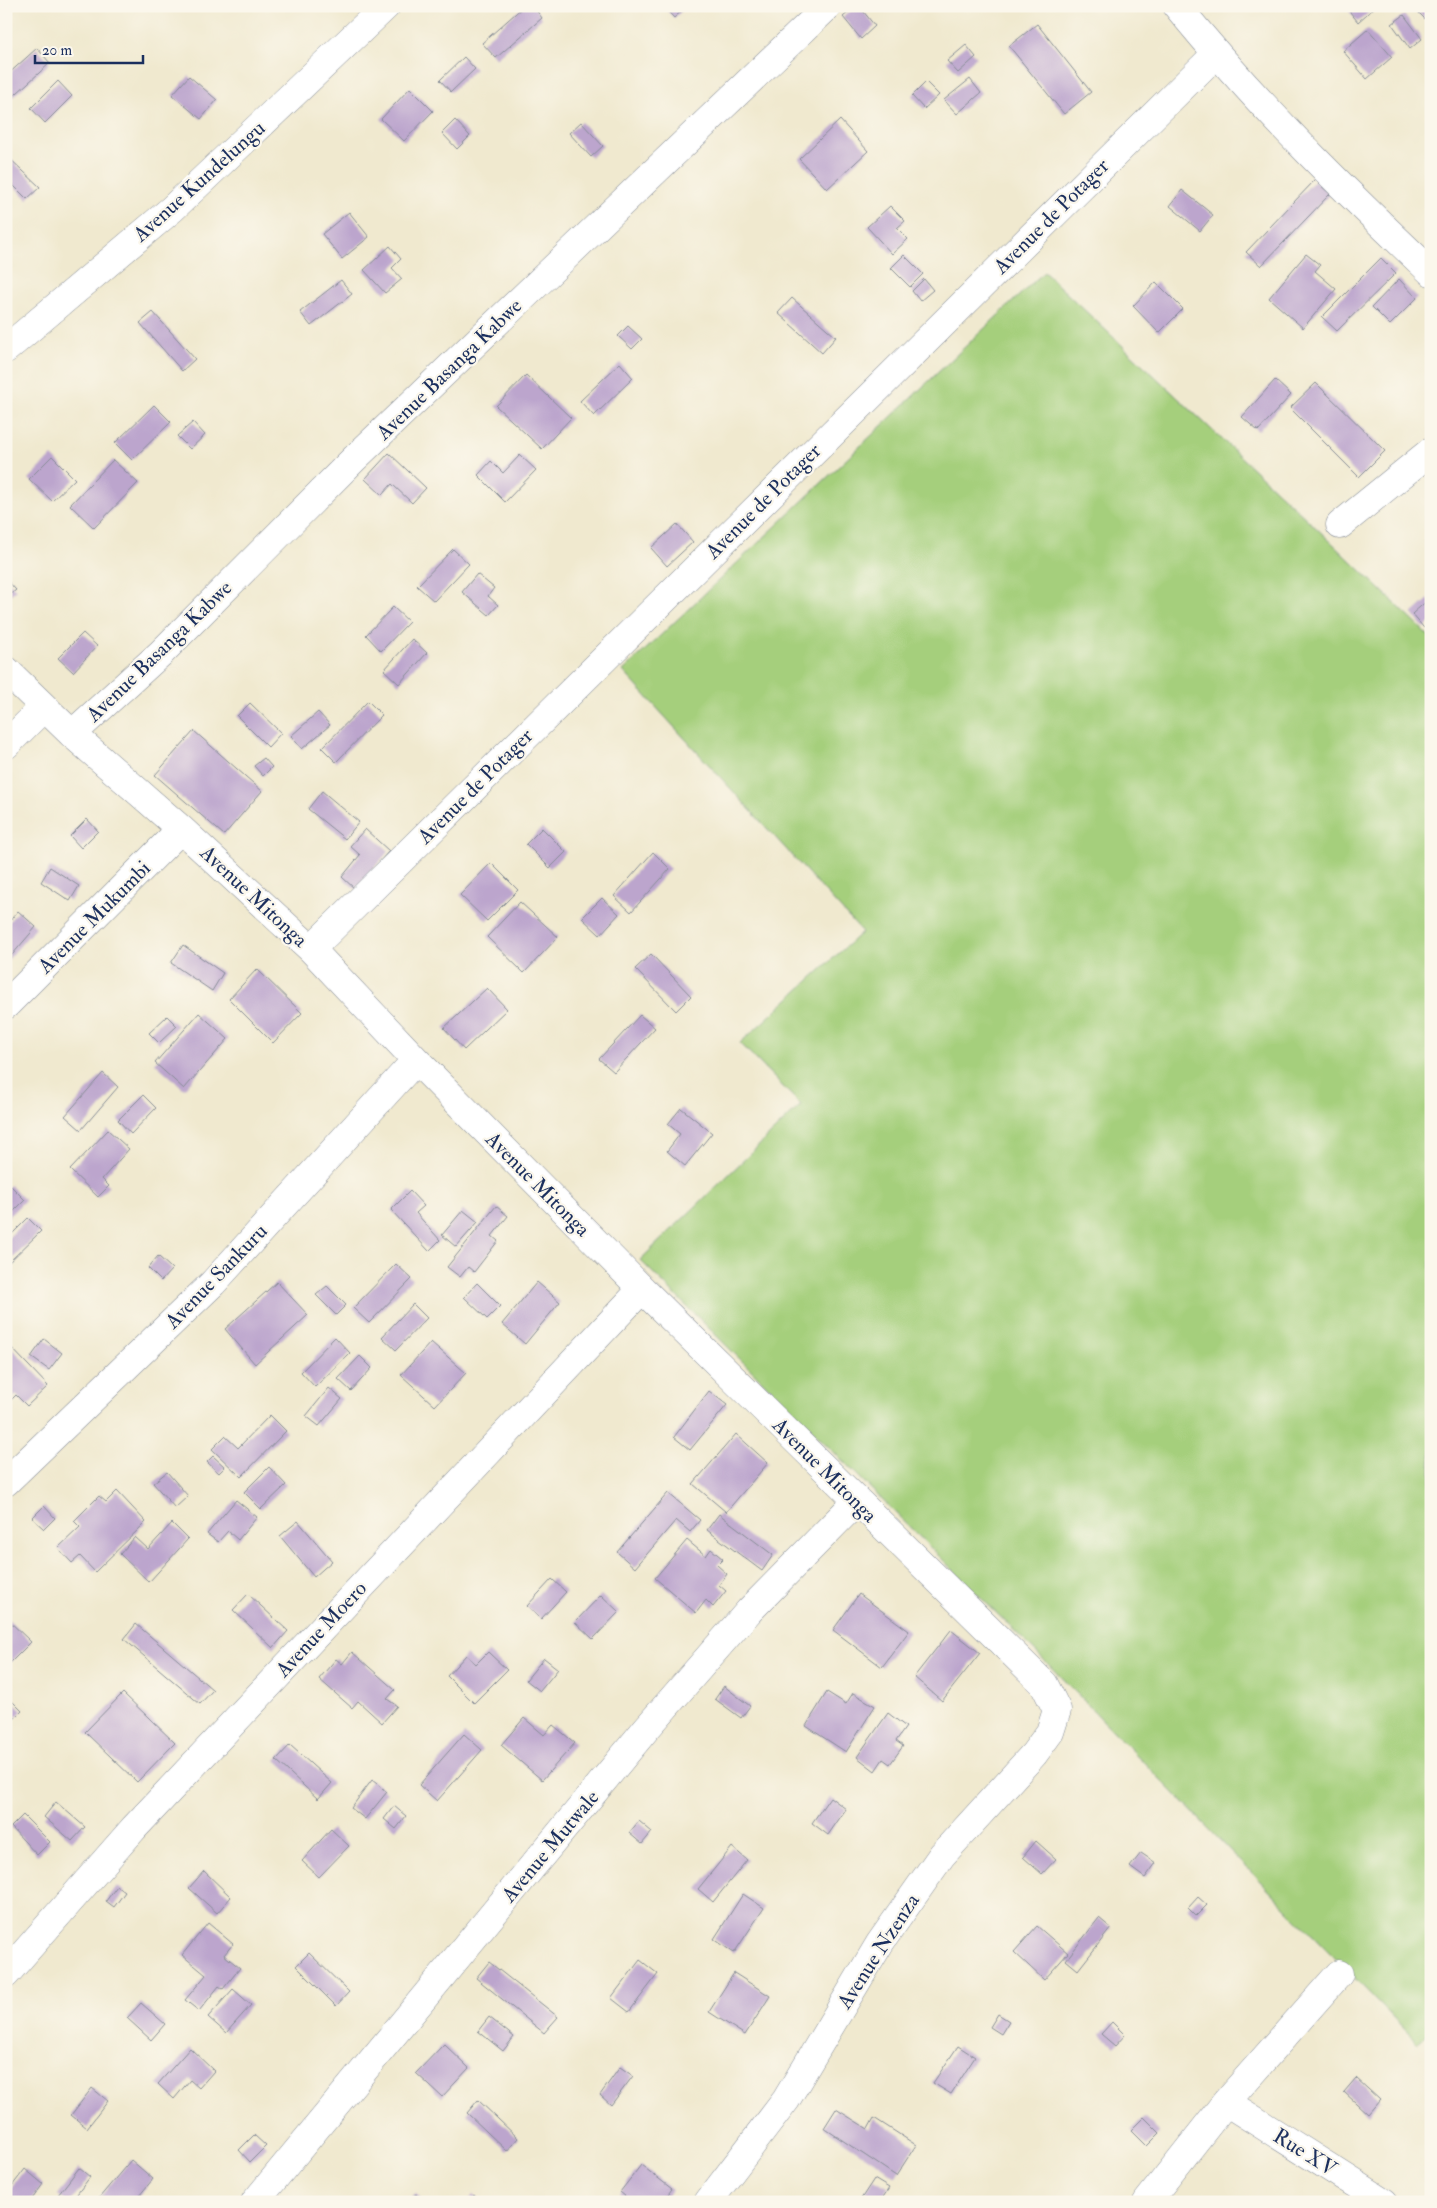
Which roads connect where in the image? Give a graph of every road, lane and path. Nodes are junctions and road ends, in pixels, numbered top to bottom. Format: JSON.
{"nodes":[{"id":1,"x":386,"y":6,"type":"edge"},
{"id":2,"x":828,"y":6,"type":"edge"},
{"id":3,"x":1177,"y":6,"type":"edge"},
{"id":4,"x":1216,"y":54,"type":"junction"},
{"id":5,"x":1431,"y":272,"type":"edge"},
{"id":6,"x":6,"y":349,"type":"edge"},
{"id":7,"x":1431,"y":451,"type":"edge"},
{"id":8,"x":1340,"y":525,"type":"dead end"},
{"id":9,"x":6,"y":670,"type":"edge"},
{"id":10,"x":44,"y":707,"type":"junction"},
{"id":11,"x":72,"y":734,"type":"junction"},
{"id":12,"x":6,"y":745,"type":"edge"},
{"id":13,"x":181,"y":829,"type":"junction"},
{"id":14,"x":311,"y":948,"type":"junction"},
{"id":15,"x":6,"y":1005,"type":"edge"},
{"id":16,"x":416,"y":1060,"type":"junction"},
{"id":17,"x":642,"y":1289,"type":"junction"},
{"id":18,"x":6,"y":1482,"type":"edge"},
{"id":19,"x":857,"y":1501,"type":"junction"},
{"id":20,"x":1057,"y":1710,"type":"joint"},
{"id":21,"x":6,"y":1974,"type":"edge"},
{"id":22,"x":1339,"y":1974,"type":"dead end"},
{"id":23,"x":1226,"y":2102,"type":"junction"},
{"id":24,"x":256,"y":2202,"type":"edge"},
{"id":25,"x":708,"y":2202,"type":"edge"},
{"id":26,"x":1147,"y":2202,"type":"edge"},
{"id":27,"x":1384,"y":2202,"type":"edge"}],
"edges":[{"from":1,"to":6,"type":"street","name":"Avenue Kundelungu"},
{"from":2,"to":11,"type":"street","name":"Avenue Basanga Kabwe"},
{"from":3,"to":4,"type":"street"},
{"from":4,"to":5,"type":"street"},
{"from":4,"to":14,"type":"street","name":"Avenue de Potager"},
{"from":7,"to":8,"type":"street"},
{"from":9,"to":10,"type":"street","name":"Avenue Mitonga"},
{"from":10,"to":11,"type":"street","name":"Avenue Mitonga"},
{"from":10,"to":12,"type":"street"},
{"from":11,"to":13,"type":"street","name":"Avenue Mitonga"},
{"from":13,"to":14,"type":"street","name":"Avenue Mitonga"},
{"from":13,"to":15,"type":"street","name":"Avenue Mukumbi"},
{"from":14,"to":16,"type":"street","name":"Avenue Mitonga"},
{"from":16,"to":17,"type":"street","name":"Avenue Mitonga"},
{"from":16,"to":18,"type":"street","name":"Avenue Sankuru"},
{"from":17,"to":19,"type":"street","name":"Avenue Mitonga"},
{"from":17,"to":21,"type":"street","name":"Avenue Moero"},
{"from":19,"to":20,"type":"street","name":"Avenue Mitonga"},
{"from":19,"to":24,"type":"street","name":"Avenue Mutwale"},
{"from":20,"to":25,"type":"street","name":"Avenue Nzenza"},
{"from":22,"to":23,"type":"street"},
{"from":23,"to":26,"type":"street"},
{"from":23,"to":27,"type":"street","name":"Rue XV"}]}
